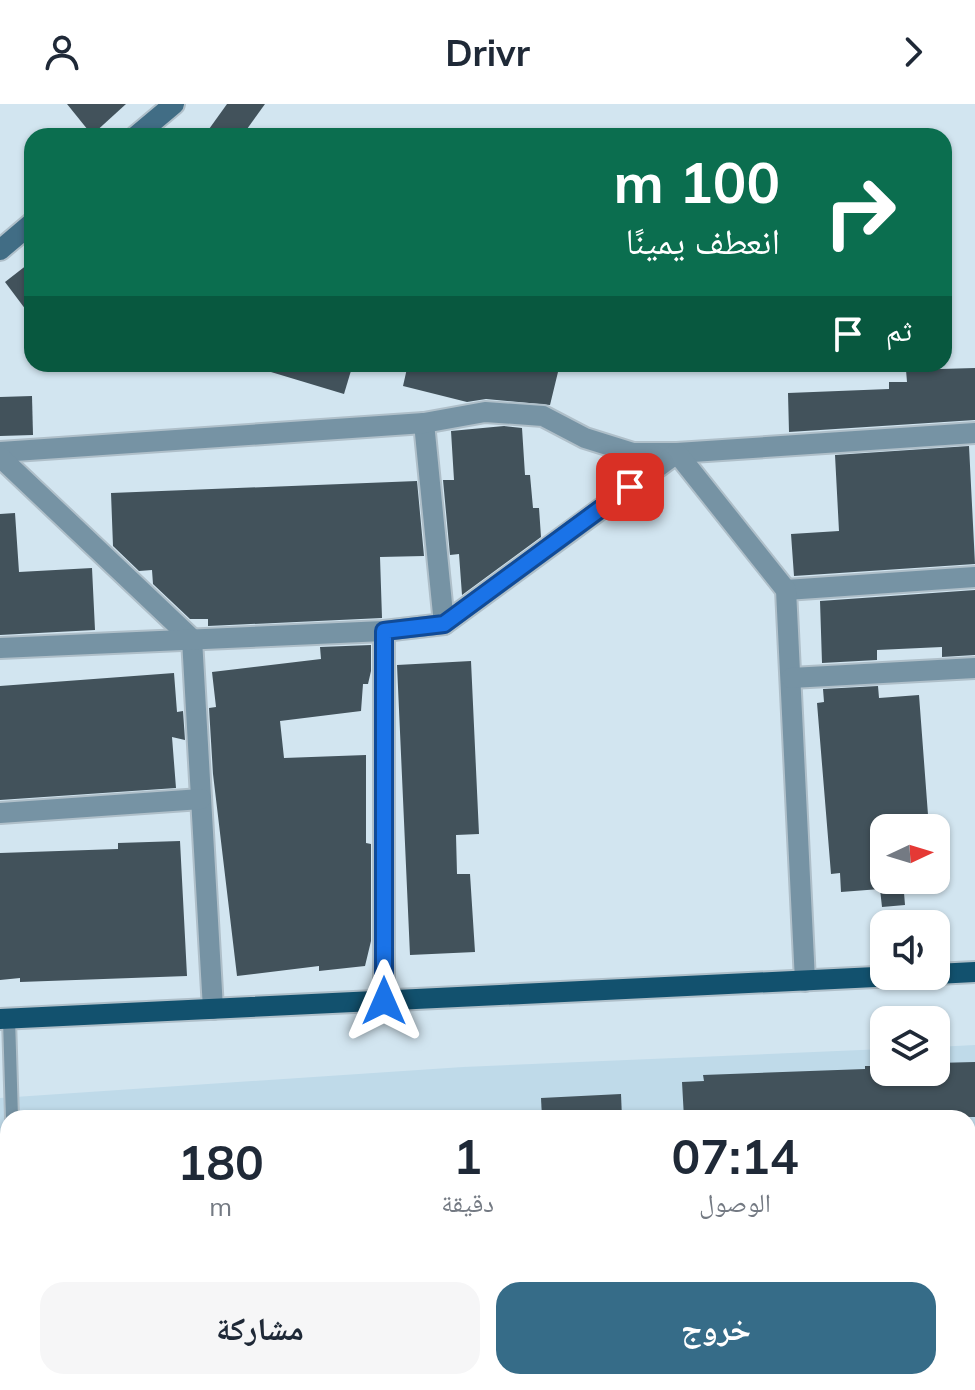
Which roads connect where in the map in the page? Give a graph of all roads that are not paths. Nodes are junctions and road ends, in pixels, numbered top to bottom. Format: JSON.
{"nodes":[{"id":1,"x":174,"y":104,"type":"edge"},
{"id":2,"x":146,"y":128,"type":"edge"},
{"id":3,"x":24,"y":230,"type":"edge"},
{"id":4,"x":0,"y":250,"type":"edge"},
{"id":5,"x":424,"y":423,"type":"junction"},
{"id":6,"x":975,"y":433,"type":"edge"},
{"id":7,"x":677,"y":453,"type":"junction"},
{"id":8,"x":0,"y":454,"type":"edge"},
{"id":9,"x":975,"y":577,"type":"edge"},
{"id":10,"x":786,"y":590,"type":"junction"},
{"id":11,"x":444,"y":624,"type":"junction"},
{"id":12,"x":384,"y":631,"type":"junction"},
{"id":13,"x":192,"y":639,"type":"junction"},
{"id":14,"x":0,"y":648,"type":"edge"},
{"id":15,"x":975,"y":668,"type":"edge"},
{"id":16,"x":791,"y":678,"type":"junction"},
{"id":17,"x":201,"y":799,"type":"junction"},
{"id":18,"x":0,"y":813,"type":"edge"},
{"id":19,"x":975,"y":972,"type":"edge"},
{"id":20,"x":950,"y":973,"type":"edge"},
{"id":21,"x":870,"y":977,"type":"edge"},
{"id":22,"x":805,"y":981,"type":"junction"},
{"id":23,"x":384,"y":1001,"type":"junction"},
{"id":24,"x":213,"y":1009,"type":"junction"},
{"id":25,"x":4,"y":1019,"type":"edge"},
{"id":26,"x":11,"y":1110,"type":"edge"}],
"edges":[{"from":1,"to":2,"type":"street"},
{"from":3,"to":4,"type":"street"},
{"from":5,"to":7,"type":"street"},
{"from":5,"to":8,"type":"street"},
{"from":5,"to":11,"type":"street"},
{"from":6,"to":7,"type":"street"},
{"from":7,"to":10,"type":"street"},
{"from":7,"to":11,"type":"street"},
{"from":8,"to":13,"type":"street"},
{"from":9,"to":10,"type":"street"},
{"from":10,"to":16,"type":"street"},
{"from":11,"to":12,"type":"street"},
{"from":12,"to":13,"type":"street"},
{"from":12,"to":23,"type":"street"},
{"from":13,"to":14,"type":"street"},
{"from":13,"to":17,"type":"street"},
{"from":15,"to":16,"type":"street"},
{"from":16,"to":22,"type":"street"},
{"from":17,"to":18,"type":"street"},
{"from":17,"to":24,"type":"street"},
{"from":19,"to":20,"type":"main road"},
{"from":21,"to":22,"type":"main road"},
{"from":22,"to":23,"type":"main road"},
{"from":23,"to":24,"type":"main road"},
{"from":24,"to":25,"type":"main road"},
{"from":25,"to":26,"type":"lane"}]}
